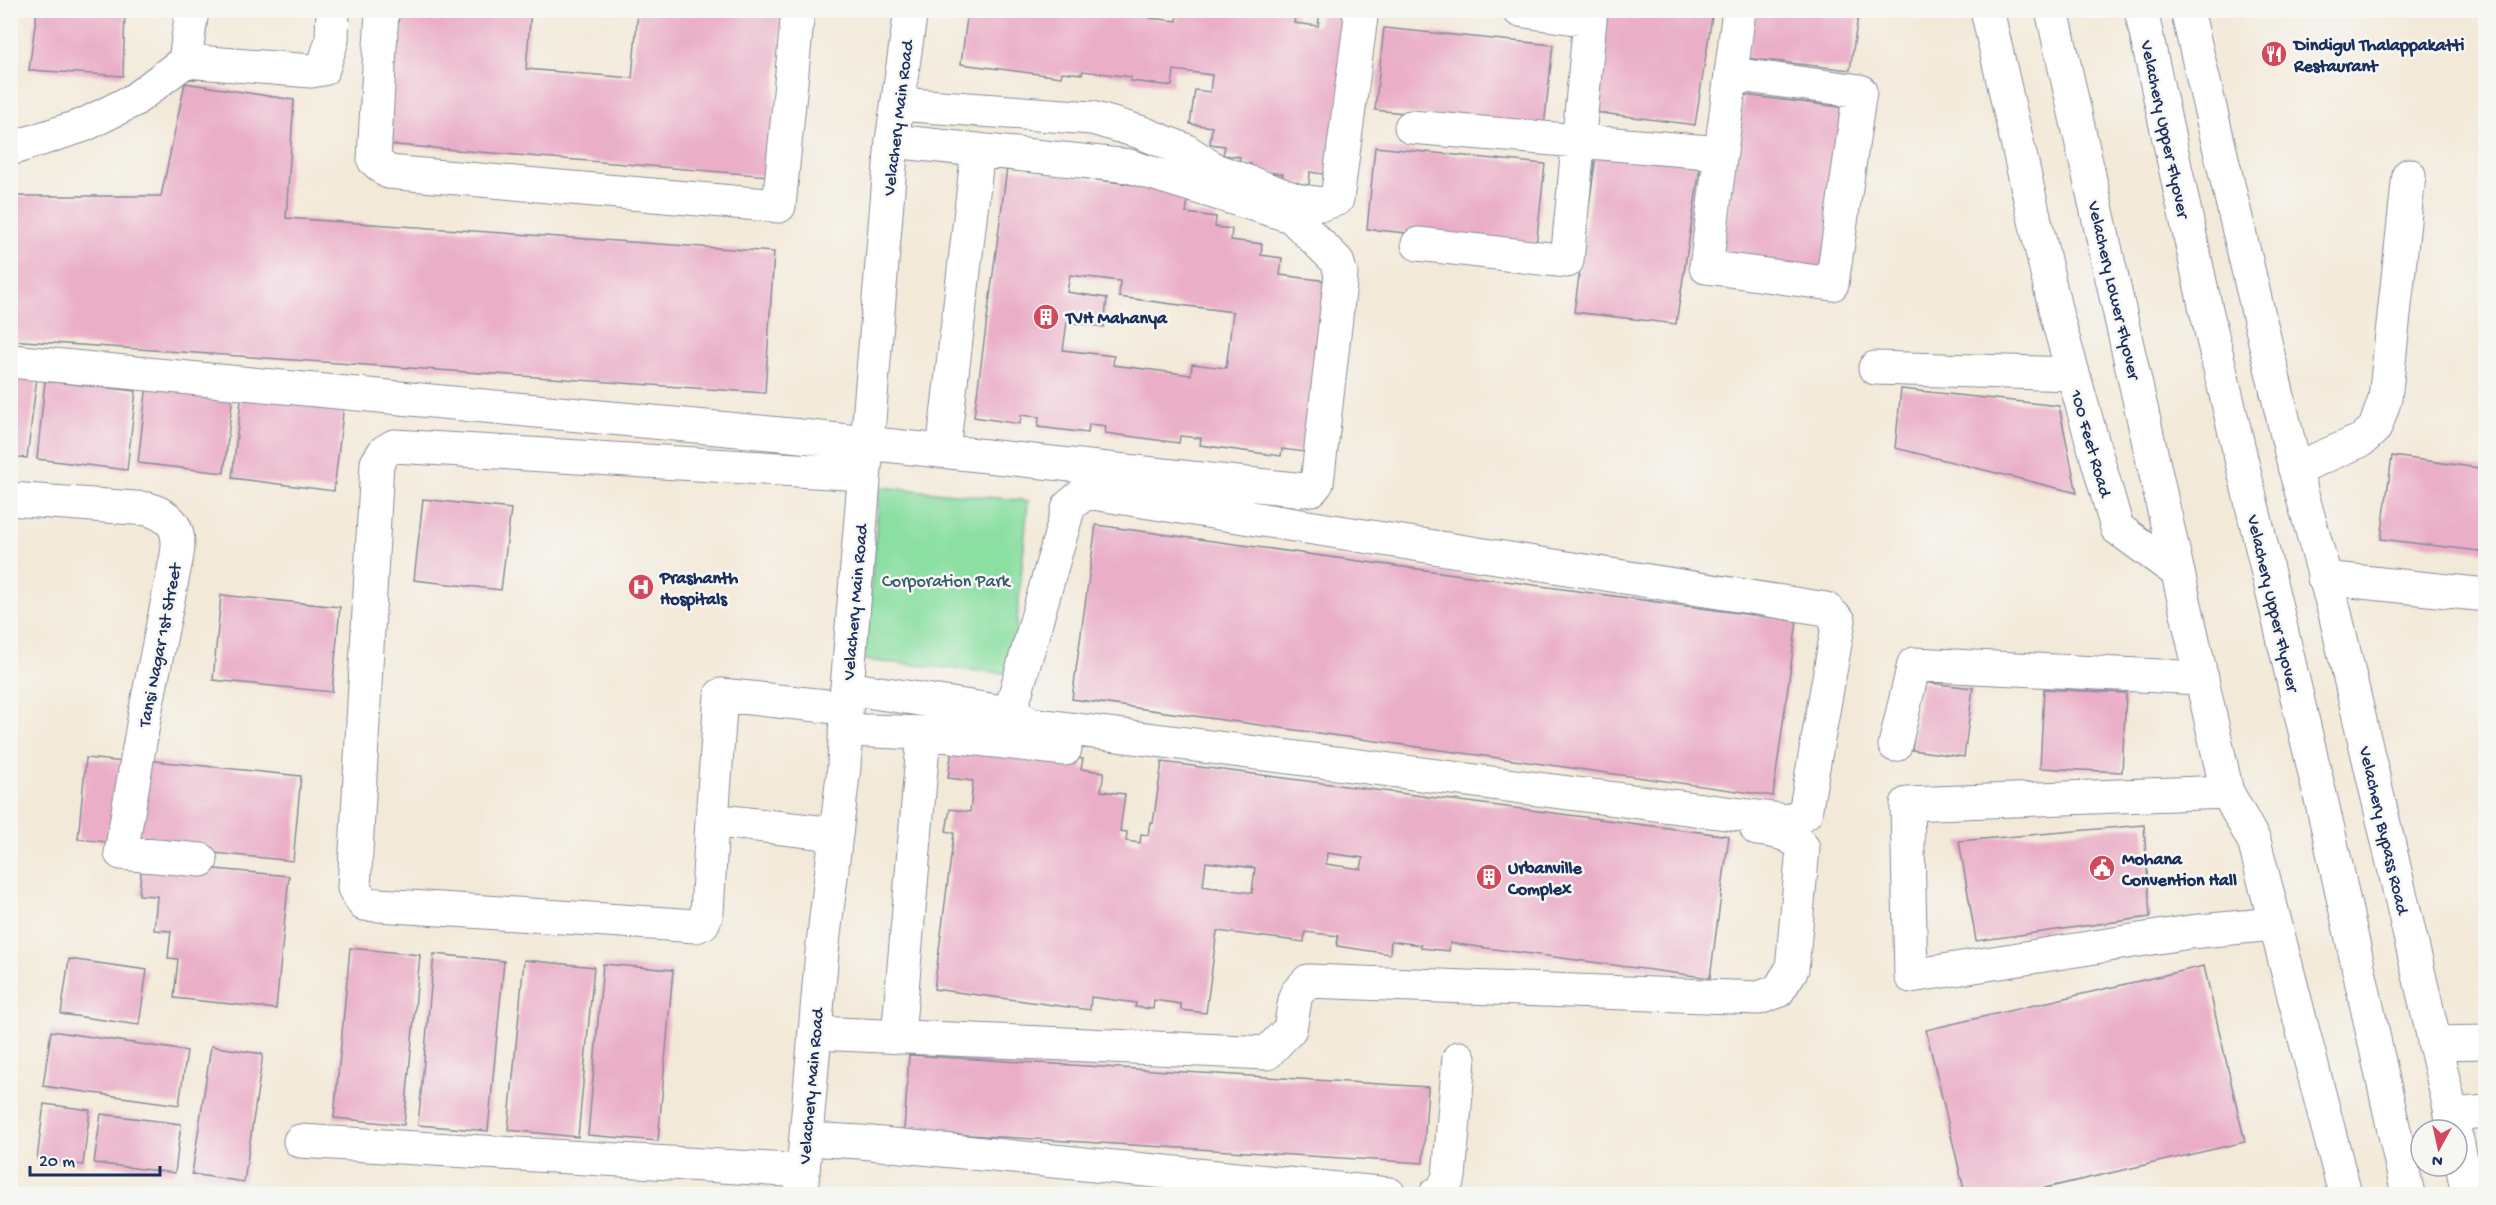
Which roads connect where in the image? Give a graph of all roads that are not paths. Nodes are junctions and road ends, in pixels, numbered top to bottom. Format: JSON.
{"nodes":[{"id":1,"x":192,"y":10,"type":"edge"},
{"id":2,"x":333,"y":10,"type":"edge"},
{"id":3,"x":382,"y":10,"type":"edge"},
{"id":4,"x":798,"y":10,"type":"edge"},
{"id":5,"x":911,"y":10,"type":"edge"},
{"id":6,"x":1358,"y":10,"type":"edge"},
{"id":7,"x":1519,"y":10,"type":"edge"},
{"id":8,"x":1739,"y":10,"type":"edge"},
{"id":9,"x":1987,"y":10,"type":"edge"},
{"id":10,"x":2052,"y":10,"type":"edge"},
{"id":11,"x":2141,"y":10,"type":"edge"},
{"id":12,"x":2187,"y":10,"type":"edge"},
{"id":13,"x":1591,"y":15,"type":"edge"},
{"id":14,"x":185,"y":61,"type":"junction"},
{"id":15,"x":1731,"y":74,"type":"junction"},
{"id":16,"x":898,"y":104,"type":"junction"},
{"id":17,"x":1411,"y":127,"type":"dead end"},
{"id":18,"x":892,"y":141,"type":"junction"},
{"id":19,"x":1578,"y":141,"type":"junction"},
{"id":20,"x":10,"y":149,"type":"edge"},
{"id":21,"x":978,"y":150,"type":"junction"},
{"id":22,"x":1721,"y":153,"type":"junction"},
{"id":23,"x":2409,"y":175,"type":"dead end"},
{"id":24,"x":1418,"y":244,"type":"dead end"},
{"id":25,"x":10,"y":361,"type":"edge"},
{"id":26,"x":1875,"y":368,"type":"dead end"},
{"id":27,"x":2073,"y":374,"type":"junction"},
{"id":28,"x":943,"y":451,"type":"junction"},
{"id":29,"x":865,"y":459,"type":"junction"},
{"id":30,"x":2295,"y":469,"type":"junction"},
{"id":31,"x":10,"y":499,"type":"edge"},
{"id":32,"x":2176,"y":571,"type":"junction"},
{"id":33,"x":2324,"y":578,"type":"junction"},
{"id":34,"x":2486,"y":595,"type":"edge"},
{"id":35,"x":2202,"y":678,"type":"junction"},
{"id":36,"x":846,"y":709,"type":"junction"},
{"id":37,"x":1010,"y":713,"type":"junction"},
{"id":38,"x":924,"y":733,"type":"junction"},
{"id":39,"x":1895,"y":745,"type":"dead end"},
{"id":40,"x":2227,"y":792,"type":"junction"},
{"id":41,"x":712,"y":820,"type":"junction"},
{"id":42,"x":836,"y":834,"type":"junction"},
{"id":43,"x":201,"y":860,"type":"dead end"},
{"id":44,"x":2274,"y":924,"type":"junction"},
{"id":45,"x":815,"y":1034,"type":"junction"},
{"id":46,"x":898,"y":1037,"type":"junction"},
{"id":47,"x":2486,"y":1042,"type":"edge"},
{"id":48,"x":2434,"y":1043,"type":"junction"},
{"id":49,"x":1459,"y":1058,"type":"dead end"},
{"id":50,"x":2486,"y":1112,"type":"edge"},
{"id":51,"x":2452,"y":1118,"type":"edge"},
{"id":52,"x":2469,"y":1120,"type":"edge"},
{"id":53,"x":806,"y":1139,"type":"junction"},
{"id":54,"x":300,"y":1141,"type":"dead end"},
{"id":55,"x":2465,"y":1178,"type":"edge"},
{"id":56,"x":802,"y":1183,"type":"edge"},
{"id":57,"x":1389,"y":1194,"type":"edge"},
{"id":58,"x":1436,"y":1194,"type":"edge"},
{"id":59,"x":2345,"y":1194,"type":"edge"},
{"id":60,"x":2408,"y":1194,"type":"edge"},
{"id":61,"x":2468,"y":1194,"type":"edge"}],
"edges":[{"from":1,"to":14,"type":"street"},
{"from":2,"to":14,"type":"street"},
{"from":3,"to":4,"type":"street"},
{"from":5,"to":16,"type":"street","name":"Velachery Main Road"},
{"from":6,"to":16,"type":"street"},
{"from":7,"to":13,"type":"street"},
{"from":8,"to":15,"type":"street"},
{"from":9,"to":27,"type":"street","name":"100 Feet Road"},
{"from":10,"to":32,"type":"street","name":"Velachery Lower Flyover"},
{"from":11,"to":60,"type":"street","name":"Velachery Upper Flyover"},
{"from":12,"to":30,"type":"street"},
{"from":13,"to":19,"type":"street"},
{"from":14,"to":20,"type":"street"},
{"from":15,"to":22,"type":"street"},
{"from":15,"to":22,"type":"street"},
{"from":16,"to":18,"type":"street","name":"Velachery Main Road"},
{"from":17,"to":19,"type":"street"},
{"from":18,"to":21,"type":"street"},
{"from":18,"to":29,"type":"street","name":"Velachery Main Road"},
{"from":19,"to":22,"type":"street"},
{"from":19,"to":24,"type":"street"},
{"from":21,"to":28,"type":"street"},
{"from":21,"to":28,"type":"street"},
{"from":23,"to":30,"type":"street"},
{"from":25,"to":29,"type":"street"},
{"from":26,"to":27,"type":"street"},
{"from":27,"to":32,"type":"street","name":"100 Feet Road"},
{"from":28,"to":29,"type":"street"},
{"from":29,"to":36,"type":"street","name":"Velachery Main Road"},
{"from":29,"to":41,"type":"street"},
{"from":30,"to":33,"type":"street","name":"Velachery Bypass Road"},
{"from":31,"to":43,"type":"street","name":"Tansi Nagar 1st Street"},
{"from":32,"to":35,"type":"street"},
{"from":33,"to":34,"type":"street"},
{"from":33,"to":48,"type":"street","name":"Velachery Bypass Road"},
{"from":35,"to":39,"type":"street"},
{"from":35,"to":40,"type":"street"},
{"from":36,"to":37,"type":"street"},
{"from":36,"to":38,"type":"street"},
{"from":36,"to":41,"type":"street"},
{"from":36,"to":42,"type":"street","name":"Velachery Main Road"},
{"from":37,"to":37,"type":"street"},
{"from":38,"to":46,"type":"street"},
{"from":38,"to":46,"type":"street"},
{"from":40,"to":44,"type":"street"},
{"from":40,"to":44,"type":"street"},
{"from":41,"to":42,"type":"street"},
{"from":42,"to":45,"type":"street","name":"Velachery Main Road"},
{"from":44,"to":59,"type":"street"},
{"from":45,"to":46,"type":"street"},
{"from":45,"to":53,"type":"street","name":"Velachery Main Road"},
{"from":47,"to":48,"type":"street"},
{"from":48,"to":51,"type":"street","name":"Velachery Bypass Road"},
{"from":49,"to":58,"type":"street"},
{"from":50,"to":52,"type":"street"},
{"from":53,"to":56,"type":"street","name":"Velachery Main Road"},
{"from":53,"to":57,"type":"street"},
{"from":54,"to":56,"type":"street"},
{"from":55,"to":61,"type":"street","name":"Velachery Bypass Road"}]}
